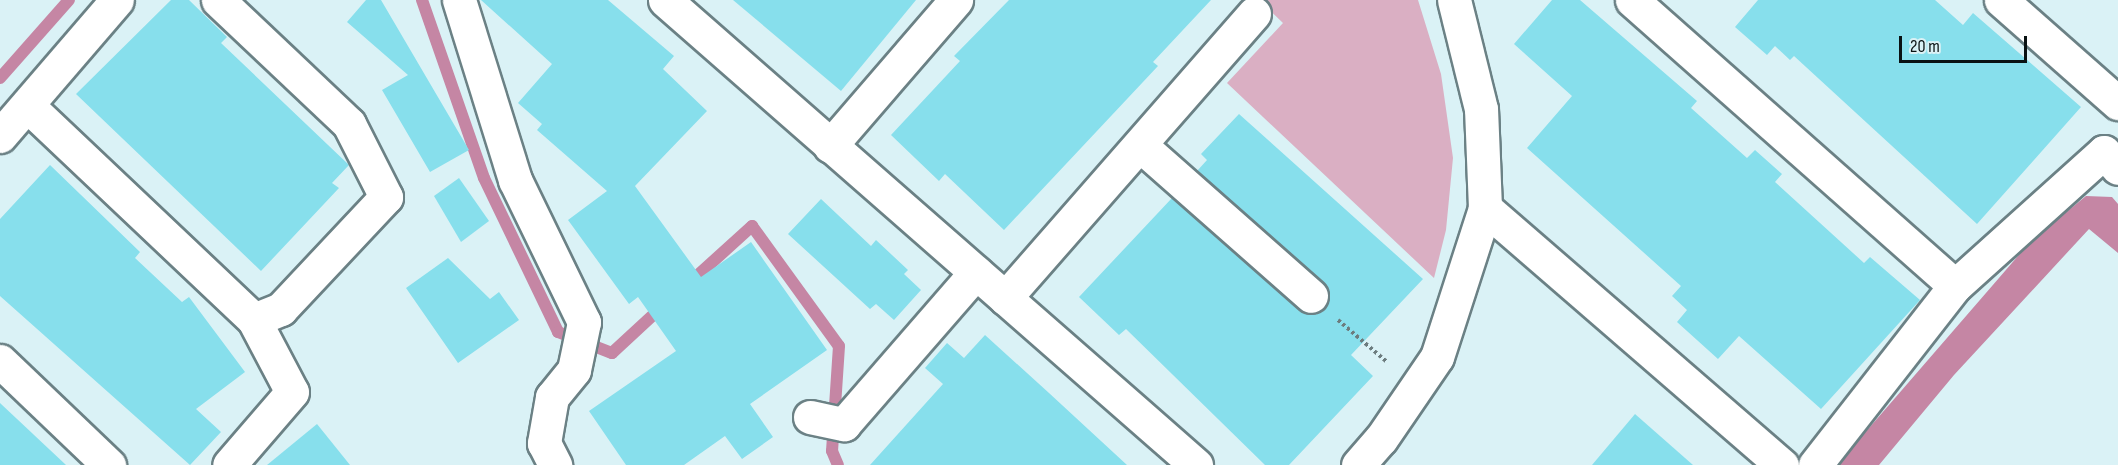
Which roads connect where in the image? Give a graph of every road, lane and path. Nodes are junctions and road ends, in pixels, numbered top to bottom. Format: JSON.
{"nodes":[{"id":1,"x":117,"y":0,"type":"edge"},
{"id":2,"x":218,"y":0,"type":"edge"},
{"id":3,"x":459,"y":0,"type":"edge"},
{"id":4,"x":665,"y":0,"type":"edge"},
{"id":5,"x":956,"y":0,"type":"edge"},
{"id":6,"x":1454,"y":0,"type":"edge"},
{"id":7,"x":1632,"y":0,"type":"edge"},
{"id":8,"x":2001,"y":0,"type":"edge"},
{"id":9,"x":1254,"y":14,"type":"dead end"},
{"id":10,"x":2118,"y":103,"type":"edge"},
{"id":11,"x":28,"y":106,"type":"junction"},
{"id":12,"x":0,"y":135,"type":"edge"},
{"id":13,"x":1140,"y":145,"type":"junction"},
{"id":14,"x":830,"y":146,"type":"junction"},
{"id":15,"x":2113,"y":153,"type":"edge"},
{"id":16,"x":1485,"y":208,"type":"junction"},
{"id":17,"x":976,"y":272,"type":"junction"},
{"id":18,"x":1955,"y":286,"type":"junction"},
{"id":19,"x":1311,"y":296,"type":"joint"},
{"id":20,"x":1005,"y":298,"type":"junction"},
{"id":21,"x":254,"y":320,"type":"junction"},
{"id":22,"x":0,"y":361,"type":"edge"},
{"id":23,"x":1392,"y":367,"type":"dead end"},
{"id":24,"x":810,"y":417,"type":"dead end"},
{"id":25,"x":109,"y":465,"type":"edge"},
{"id":26,"x":229,"y":465,"type":"edge"},
{"id":27,"x":555,"y":465,"type":"edge"},
{"id":28,"x":1196,"y":465,"type":"edge"},
{"id":29,"x":1358,"y":465,"type":"edge"},
{"id":30,"x":1782,"y":465,"type":"edge"},
{"id":31,"x":1815,"y":465,"type":"edge"}],
"edges":[{"from":1,"to":11,"type":"street"},
{"from":2,"to":21,"type":"street"},
{"from":3,"to":27,"type":"street"},
{"from":4,"to":14,"type":"street"},
{"from":5,"to":14,"type":"street"},
{"from":6,"to":16,"type":"street"},
{"from":7,"to":18,"type":"street"},
{"from":8,"to":10,"type":"street"},
{"from":9,"to":13,"type":"street"},
{"from":11,"to":12,"type":"street"},
{"from":11,"to":21,"type":"street"},
{"from":13,"to":19,"type":"street"},
{"from":13,"to":20,"type":"street"},
{"from":14,"to":17,"type":"street"},
{"from":15,"to":18,"type":"street"},
{"from":16,"to":29,"type":"street"},
{"from":16,"to":30,"type":"street"},
{"from":17,"to":20,"type":"street"},
{"from":17,"to":24,"type":"street"},
{"from":18,"to":31,"type":"street"},
{"from":19,"to":23,"type":"path"},
{"from":20,"to":28,"type":"street"},
{"from":21,"to":26,"type":"street"},
{"from":22,"to":25,"type":"street"}]}
